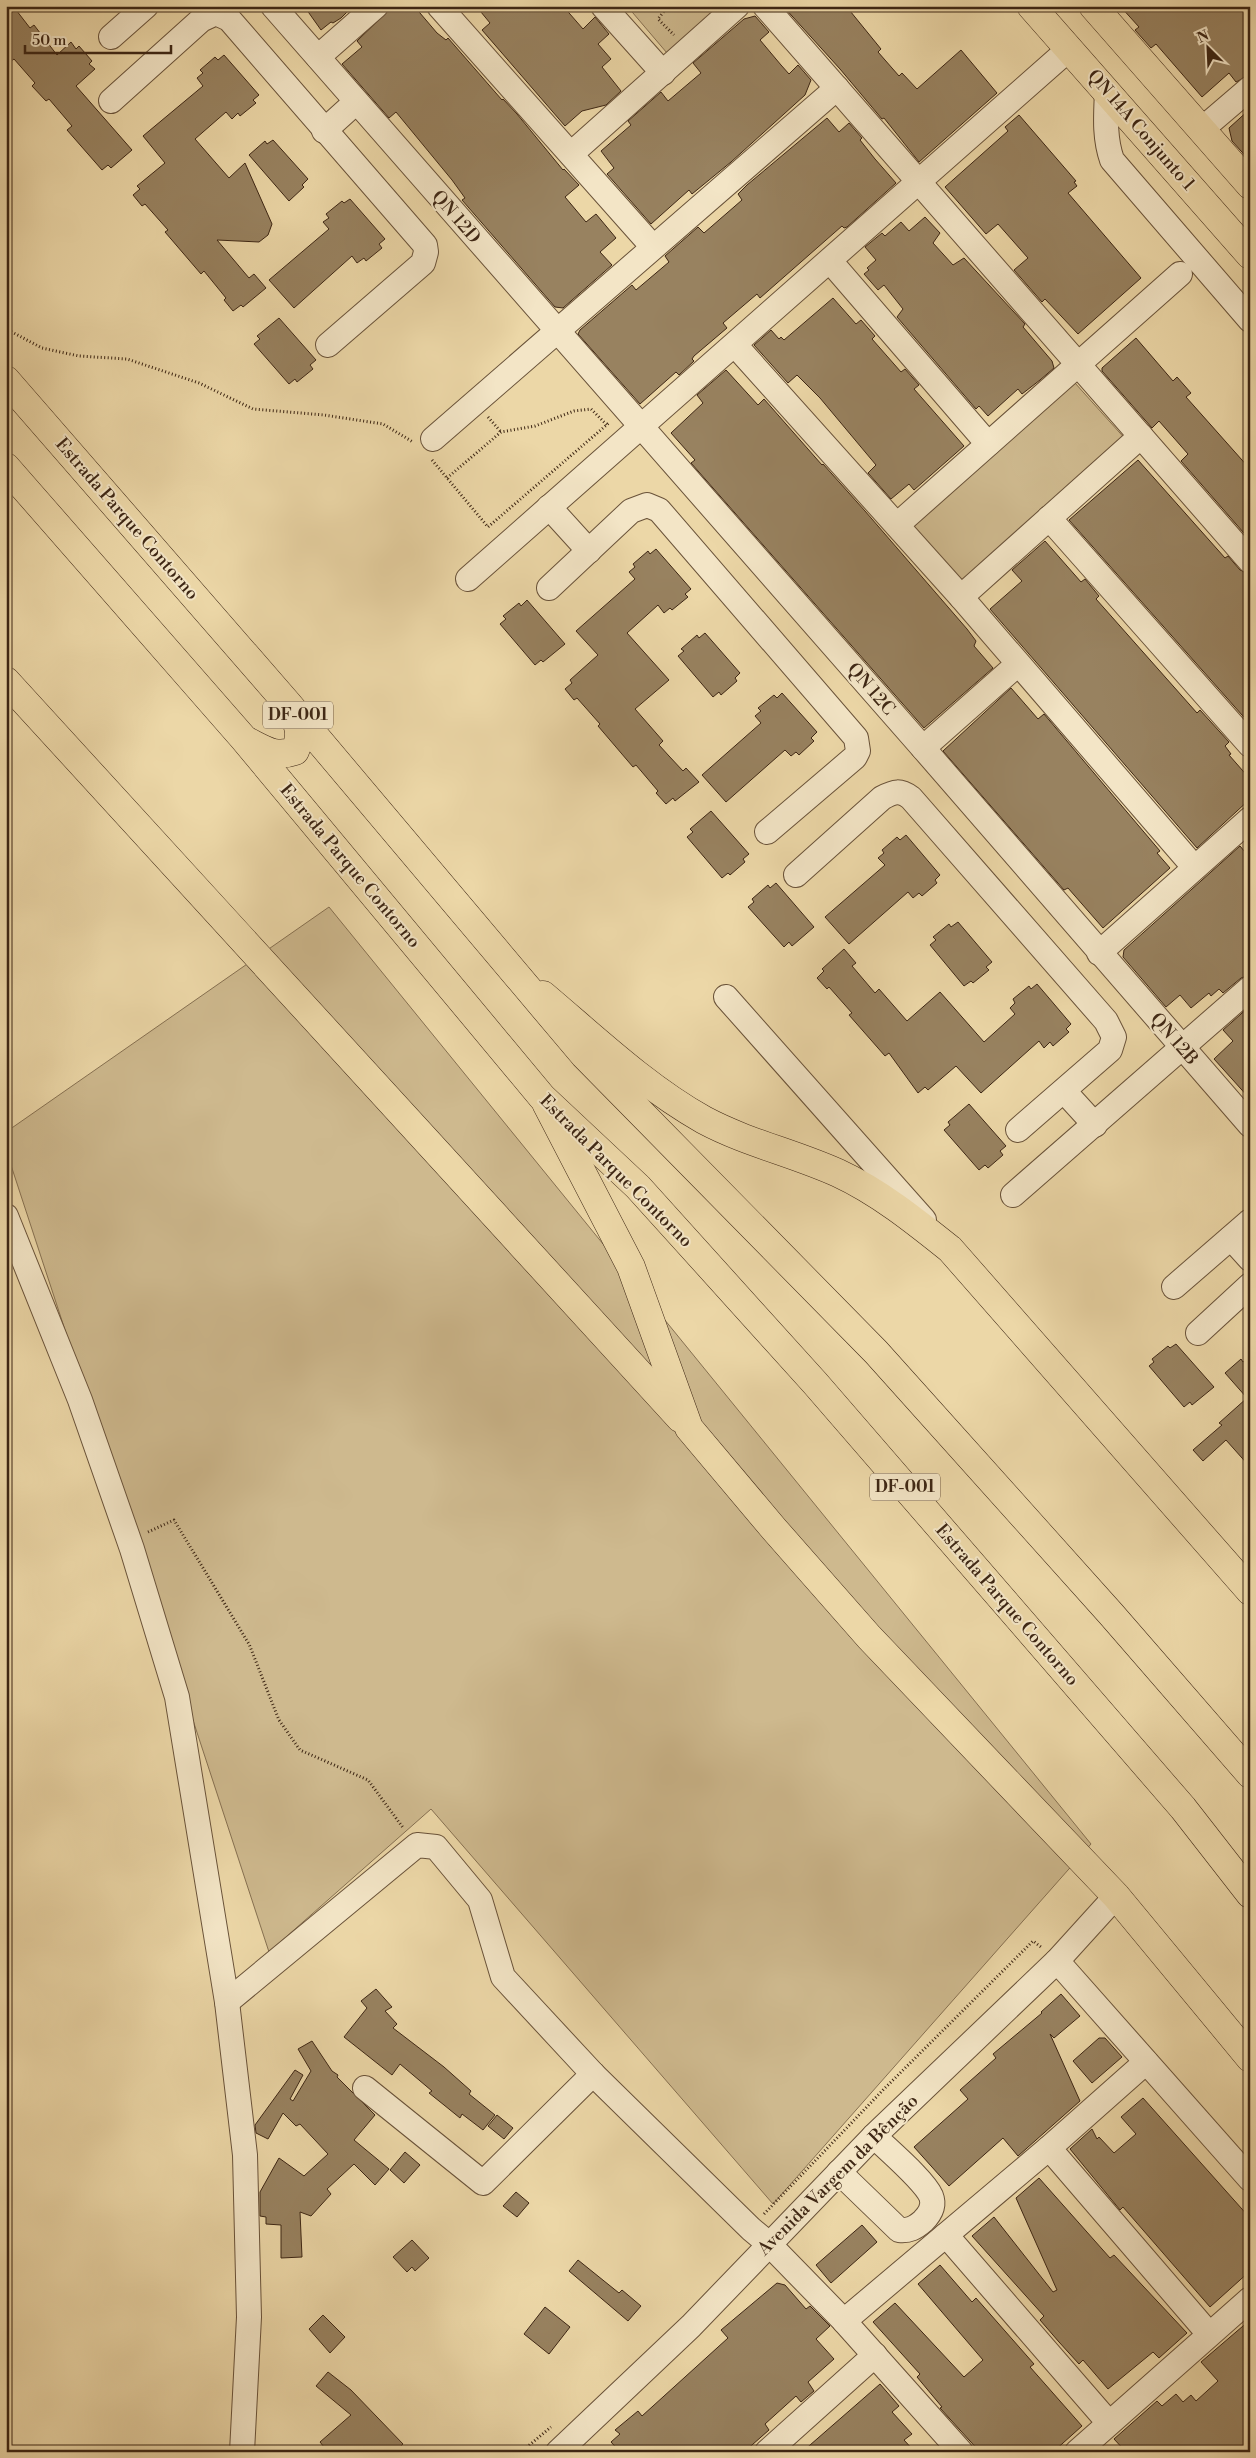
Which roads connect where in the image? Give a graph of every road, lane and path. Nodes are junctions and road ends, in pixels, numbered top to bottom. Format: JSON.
{"nodes":[{"id":1,"x":146,"y":6,"type":"edge"},
{"id":2,"x":273,"y":6,"type":"edge"},
{"id":3,"x":376,"y":6,"type":"edge"},
{"id":4,"x":439,"y":6,"type":"edge"},
{"id":5,"x":603,"y":6,"type":"edge"},
{"id":6,"x":668,"y":6,"type":"edge"},
{"id":7,"x":737,"y":6,"type":"edge"},
{"id":8,"x":765,"y":6,"type":"edge"},
{"id":9,"x":1031,"y":6,"type":"edge"},
{"id":10,"x":1093,"y":6,"type":"edge"},
{"id":11,"x":111,"y":37,"type":"dead end"},
{"id":12,"x":1069,"y":49,"type":"junction"},
{"id":13,"x":688,"y":50,"type":"junction"},
{"id":14,"x":318,"y":57,"type":"junction"},
{"id":15,"x":663,"y":73,"type":"junction"},
{"id":16,"x":837,"y":88,"type":"junction"},
{"id":17,"x":1250,"y":88,"type":"edge"},
{"id":18,"x":1107,"y":91,"type":"junction"},
{"id":19,"x":111,"y":100,"type":"dead end"},
{"id":20,"x":356,"y":102,"type":"junction"},
{"id":21,"x":1201,"y":130,"type":"junction"},
{"id":22,"x":324,"y":131,"type":"junction"},
{"id":23,"x":571,"y":154,"type":"junction"},
{"id":24,"x":918,"y":182,"type":"junction"},
{"id":25,"x":1250,"y":186,"type":"edge"},
{"id":26,"x":654,"y":247,"type":"junction"},
{"id":27,"x":1250,"y":255,"type":"edge"},
{"id":28,"x":830,"y":261,"type":"junction"},
{"id":29,"x":1180,"y":274,"type":"dead end"},
{"id":30,"x":6,"y":310,"type":"edge"},
{"id":31,"x":1250,"y":320,"type":"edge"},
{"id":32,"x":6,"y":322,"type":"edge"},
{"id":33,"x":6,"y":327,"type":"edge"},
{"id":34,"x":557,"y":331,"type":"junction"},
{"id":35,"x":328,"y":345,"type":"dead end"},
{"id":36,"x":735,"y":345,"type":"junction"},
{"id":37,"x":1078,"y":364,"type":"junction"},
{"id":38,"x":6,"y":380,"type":"edge"},
{"id":39,"x":633,"y":419,"type":"junction"},
{"id":40,"x":606,"y":425,"type":"junction"},
{"id":41,"x":1141,"y":436,"type":"junction"},
{"id":42,"x":621,"y":444,"type":"junction"},
{"id":43,"x":988,"y":444,"type":"junction"},
{"id":44,"x":427,"y":448,"type":"junction"},
{"id":45,"x":6,"y":467,"type":"edge"},
{"id":46,"x":447,"y":478,"type":"junction"},
{"id":47,"x":549,"y":508,"type":"junction"},
{"id":48,"x":1050,"y":518,"type":"junction"},
{"id":49,"x":897,"y":525,"type":"junction"},
{"id":50,"x":588,"y":551,"type":"junction"},
{"id":51,"x":1250,"y":561,"type":"edge"},
{"id":52,"x":468,"y":579,"type":"dead end"},
{"id":53,"x":549,"y":588,"type":"dead end"},
{"id":54,"x":961,"y":598,"type":"junction"},
{"id":55,"x":1018,"y":664,"type":"junction"},
{"id":56,"x":6,"y":681,"type":"edge"},
{"id":57,"x":288,"y":704,"type":"junction"},
{"id":58,"x":244,"y":739,"type":"junction"},
{"id":59,"x":1250,"y":745,"type":"edge"},
{"id":60,"x":923,"y":748,"type":"junction"},
{"id":61,"x":1250,"y":819,"type":"edge"},
{"id":62,"x":767,"y":832,"type":"dead end"},
{"id":63,"x":1194,"y":868,"type":"junction"},
{"id":64,"x":796,"y":875,"type":"dead end"},
{"id":65,"x":1100,"y":953,"type":"junction"},
{"id":66,"x":509,"y":966,"type":"junction"},
{"id":67,"x":1250,"y":988,"type":"edge"},
{"id":68,"x":726,"y":997,"type":"dead end"},
{"id":69,"x":1182,"y":1047,"type":"junction"},
{"id":70,"x":1064,"y":1091,"type":"junction"},
{"id":71,"x":542,"y":1097,"type":"junction"},
{"id":72,"x":1095,"y":1125,"type":"junction"},
{"id":73,"x":1250,"y":1125,"type":"edge"},
{"id":74,"x":1018,"y":1130,"type":"dead end"},
{"id":75,"x":1013,"y":1195,"type":"dead end"},
{"id":76,"x":6,"y":1216,"type":"edge"},
{"id":77,"x":1250,"y":1221,"type":"edge"},
{"id":78,"x":1231,"y":1238,"type":"junction"},
{"id":79,"x":950,"y":1249,"type":"junction"},
{"id":80,"x":1250,"y":1258,"type":"edge"},
{"id":81,"x":1250,"y":1284,"type":"edge"},
{"id":82,"x":1174,"y":1287,"type":"dead end"},
{"id":83,"x":1198,"y":1333,"type":"dead end"},
{"id":84,"x":689,"y":1428,"type":"junction"},
{"id":85,"x":129,"y":1540,"type":"junction"},
{"id":86,"x":1250,"y":1591,"type":"edge"},
{"id":87,"x":1250,"y":1774,"type":"edge"},
{"id":88,"x":416,"y":1845,"type":"junction"},
{"id":89,"x":1250,"y":1894,"type":"edge"},
{"id":90,"x":1116,"y":1896,"type":"junction"},
{"id":91,"x":1058,"y":1961,"type":"junction"},
{"id":92,"x":227,"y":2002,"type":"junction"},
{"id":93,"x":1250,"y":2058,"type":"edge"},
{"id":94,"x":1146,"y":2062,"type":"junction"},
{"id":95,"x":593,"y":2074,"type":"junction"},
{"id":96,"x":365,"y":2088,"type":"dead end"},
{"id":97,"x":874,"y":2136,"type":"junction"},
{"id":98,"x":1048,"y":2148,"type":"junction"},
{"id":99,"x":839,"y":2172,"type":"junction"},
{"id":100,"x":1250,"y":2178,"type":"edge"},
{"id":101,"x":751,"y":2229,"type":"junction"},
{"id":102,"x":946,"y":2235,"type":"junction"},
{"id":103,"x":769,"y":2244,"type":"junction"},
{"id":104,"x":1250,"y":2299,"type":"edge"},
{"id":105,"x":844,"y":2321,"type":"junction"},
{"id":106,"x":1209,"y":2334,"type":"junction"},
{"id":107,"x":875,"y":2355,"type":"junction"},
{"id":108,"x":558,"y":2421,"type":"dead end"},
{"id":109,"x":1109,"y":2423,"type":"junction"},
{"id":110,"x":242,"y":2452,"type":"edge"},
{"id":111,"x":520,"y":2452,"type":"edge"},
{"id":112,"x":558,"y":2452,"type":"edge"},
{"id":113,"x":767,"y":2452,"type":"edge"},
{"id":114,"x":961,"y":2452,"type":"edge"},
{"id":115,"x":1077,"y":2452,"type":"edge"}],
"edges":[{"from":1,"to":11,"type":"street"},
{"from":2,"to":14,"type":"street","name":"QN 12D"},
{"from":3,"to":14,"type":"street"},
{"from":4,"to":23,"type":"street"},
{"from":5,"to":15,"type":"street"},
{"from":6,"to":13,"type":"path"},
{"from":7,"to":13,"type":"street"},
{"from":8,"to":16,"type":"street"},
{"from":9,"to":12,"type":"main road","name":"QN 14A Conjunto 1"},
{"from":10,"to":21,"type":"main road"},
{"from":12,"to":18,"type":"main road","name":"QN 14A Conjunto 1"},
{"from":12,"to":24,"type":"street"},
{"from":13,"to":15,"type":"street"},
{"from":14,"to":20,"type":"street","name":"QN 12D"},
{"from":15,"to":23,"type":"street"},
{"from":16,"to":24,"type":"street"},
{"from":16,"to":26,"type":"street"},
{"from":17,"to":21,"type":"street"},
{"from":18,"to":27,"type":"main road","name":"QN 14A Conjunto 1"},
{"from":18,"to":31,"type":"street"},
{"from":19,"to":22,"type":"street"},
{"from":20,"to":22,"type":"street"},
{"from":20,"to":34,"type":"street","name":"QN 12D"},
{"from":21,"to":25,"type":"main road"},
{"from":22,"to":35,"type":"street"},
{"from":23,"to":26,"type":"street"},
{"from":24,"to":28,"type":"street"},
{"from":24,"to":37,"type":"street"},
{"from":26,"to":34,"type":"street"},
{"from":28,"to":36,"type":"street"},
{"from":28,"to":43,"type":"street"},
{"from":29,"to":37,"type":"street"},
{"from":30,"to":32,"type":"path"},
{"from":33,"to":44,"type":"path"},
{"from":34,"to":39,"type":"street","name":"QN 12D"},
{"from":34,"to":44,"type":"street"},
{"from":36,"to":39,"type":"street"},
{"from":36,"to":49,"type":"street"},
{"from":37,"to":41,"type":"street"},
{"from":37,"to":43,"type":"street"},
{"from":38,"to":57,"type":"main road","name":"Estrada Parque Contorno","number":"DF-001"},
{"from":39,"to":40,"type":"path"},
{"from":39,"to":42,"type":"street"},
{"from":39,"to":60,"type":"street","name":"QN 12C"},
{"from":40,"to":42,"type":"path"},
{"from":40,"to":46,"type":"path"},
{"from":40,"to":46,"type":"path"},
{"from":41,"to":48,"type":"street"},
{"from":41,"to":51,"type":"street"},
{"from":42,"to":47,"type":"street"},
{"from":43,"to":49,"type":"street"},
{"from":44,"to":46,"type":"path"},
{"from":45,"to":58,"type":"main road","name":"Estrada Parque Contorno","number":"DF-001"},
{"from":47,"to":50,"type":"street"},
{"from":47,"to":52,"type":"street"},
{"from":48,"to":54,"type":"street"},
{"from":48,"to":59,"type":"street"},
{"from":49,"to":54,"type":"street"},
{"from":50,"to":53,"type":"street"},
{"from":50,"to":62,"type":"street"},
{"from":54,"to":55,"type":"street"},
{"from":55,"to":60,"type":"street"},
{"from":55,"to":63,"type":"street"},
{"from":56,"to":84,"type":"main road"},
{"from":57,"to":58,"type":"main road"},
{"from":57,"to":66,"type":"main road","name":"Estrada Parque Contorno","number":"DF-001"},
{"from":58,"to":71,"type":"main road","name":"Estrada Parque Contorno","number":"DF-001"},
{"from":60,"to":65,"type":"street","name":"QN 12C"},
{"from":61,"to":63,"type":"street"},
{"from":63,"to":65,"type":"street"},
{"from":64,"to":70,"type":"street"},
{"from":65,"to":69,"type":"street","name":"QN 12B"},
{"from":66,"to":79,"type":"main road"},
{"from":66,"to":87,"type":"main road","name":"Estrada Parque Contorno","number":"DF-001"},
{"from":67,"to":69,"type":"street"},
{"from":68,"to":79,"type":"street"},
{"from":69,"to":72,"type":"street"},
{"from":69,"to":73,"type":"street","name":"QN 12B"},
{"from":70,"to":72,"type":"street"},
{"from":70,"to":74,"type":"street"},
{"from":71,"to":84,"type":"main road"},
{"from":71,"to":89,"type":"main road","name":"Estrada Parque Contorno","number":"DF-001"},
{"from":72,"to":75,"type":"street"},
{"from":76,"to":85,"type":"street"},
{"from":77,"to":78,"type":"street"},
{"from":78,"to":80,"type":"street"},
{"from":78,"to":82,"type":"street"},
{"from":79,"to":86,"type":"main road"},
{"from":81,"to":83,"type":"street"},
{"from":84,"to":90,"type":"main road"},
{"from":85,"to":88,"type":"path"},
{"from":85,"to":92,"type":"street"},
{"from":88,"to":92,"type":"street"},
{"from":88,"to":95,"type":"street"},
{"from":90,"to":91,"type":"street","name":"Avenida Vargem da Bênção"},
{"from":90,"to":93,"type":"main road"},
{"from":91,"to":94,"type":"street"},
{"from":91,"to":97,"type":"street","name":"Avenida Vargem da Bênção"},
{"from":91,"to":101,"type":"path"},
{"from":92,"to":110,"type":"street"},
{"from":94,"to":98,"type":"street"},
{"from":94,"to":100,"type":"street"},
{"from":95,"to":96,"type":"street"},
{"from":95,"to":101,"type":"street"},
{"from":97,"to":99,"type":"street","name":"Avenida Vargem da Bênção"},
{"from":97,"to":99,"type":"street"},
{"from":98,"to":102,"type":"street"},
{"from":98,"to":106,"type":"street"},
{"from":99,"to":103,"type":"street","name":"Avenida Vargem da Bênção"},
{"from":101,"to":103,"type":"street"},
{"from":102,"to":105,"type":"street"},
{"from":102,"to":109,"type":"street"},
{"from":103,"to":105,"type":"street"},
{"from":103,"to":112,"type":"street","name":"Avenida Vargem da Bênção"},
{"from":104,"to":106,"type":"street"},
{"from":105,"to":107,"type":"street"},
{"from":106,"to":109,"type":"street"},
{"from":107,"to":113,"type":"street"},
{"from":107,"to":114,"type":"street"},
{"from":108,"to":111,"type":"path"},
{"from":109,"to":115,"type":"street"}]}
